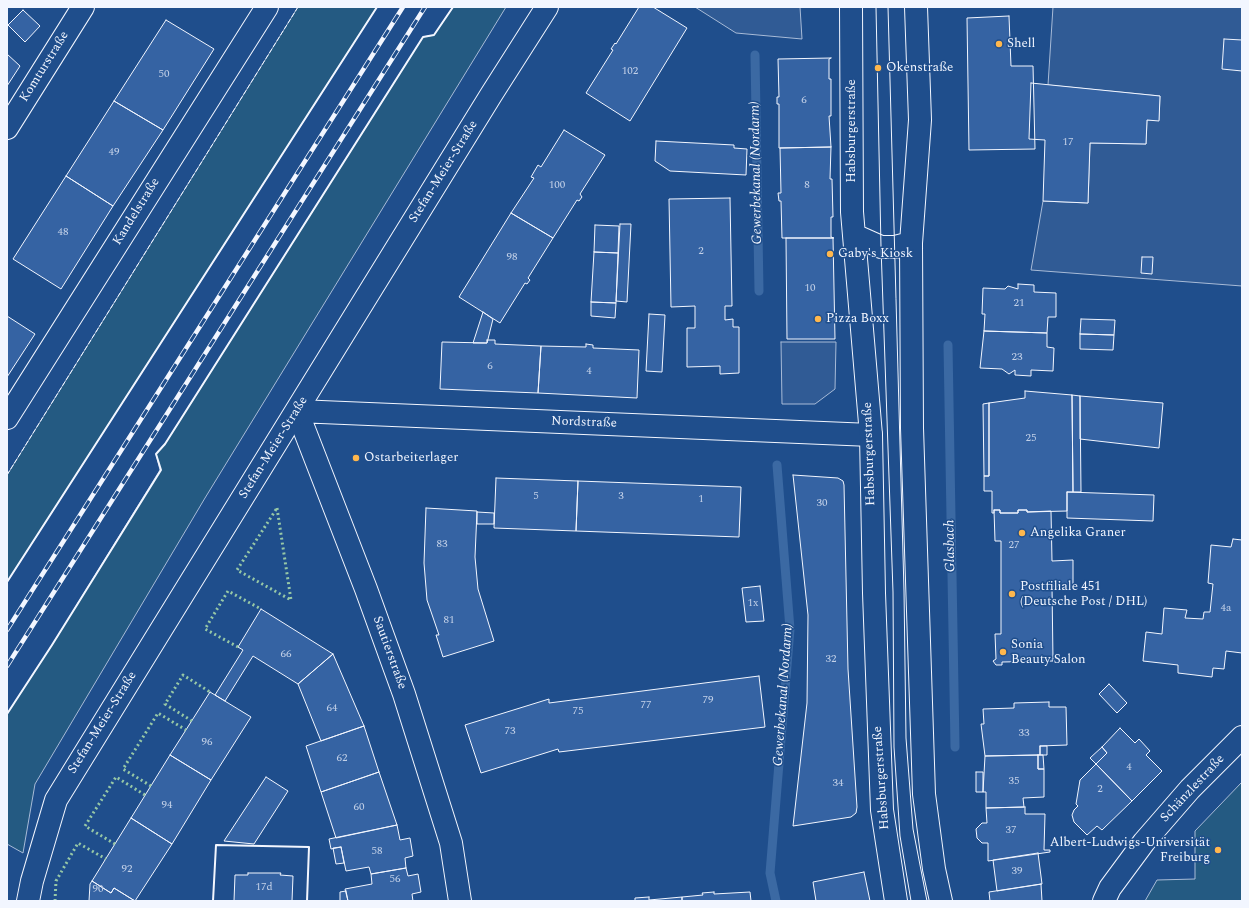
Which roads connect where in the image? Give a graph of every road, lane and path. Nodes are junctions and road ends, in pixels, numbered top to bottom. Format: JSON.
{"nodes":[{"id":1,"x":83,"y":7,"type":"edge"},
{"id":2,"x":267,"y":7,"type":"edge"},
{"id":3,"x":548,"y":7,"type":"edge"},
{"id":4,"x":851,"y":7,"type":"edge"},
{"id":5,"x":916,"y":7,"type":"edge"},
{"id":6,"x":7,"y":128,"type":"edge"},
{"id":7,"x":854,"y":235,"type":"junction"},
{"id":8,"x":912,"y":243,"type":"junction"},
{"id":9,"x":298,"y":411,"type":"junction"},
{"id":10,"x":7,"y":418,"type":"edge"},
{"id":11,"x":871,"y":435,"type":"junction"},
{"id":12,"x":1242,"y":737,"type":"edge"},
{"id":13,"x":28,"y":901,"type":"edge"},
{"id":14,"x":460,"y":901,"type":"edge"},
{"id":15,"x":896,"y":901,"type":"edge"},
{"id":16,"x":941,"y":901,"type":"edge"},
{"id":17,"x":1104,"y":901,"type":"edge"}],
"edges":[{"from":1,"to":6,"type":"main road","name":"Komturstraße"},
{"from":2,"to":10,"type":"main road","name":"Kandelstraße"},
{"from":3,"to":9,"type":"main road","name":"Stefan-Meier-Straße"},
{"from":4,"to":7,"type":"main road","name":"Habsburgerstraße"},
{"from":5,"to":8,"type":"main road"},
{"from":7,"to":8,"type":"main road"},
{"from":7,"to":11,"type":"main road","name":"Habsburgerstraße"},
{"from":8,"to":16,"type":"main road"},
{"from":9,"to":11,"type":"main road","name":"Nordstraße"},
{"from":9,"to":13,"type":"main road","name":"Stefan-Meier-Straße"},
{"from":9,"to":14,"type":"main road","name":"Sautierstraße"},
{"from":11,"to":15,"type":"main road","name":"Habsburgerstraße"},
{"from":12,"to":17,"type":"main road","name":"Schänzlestraße"}]}
